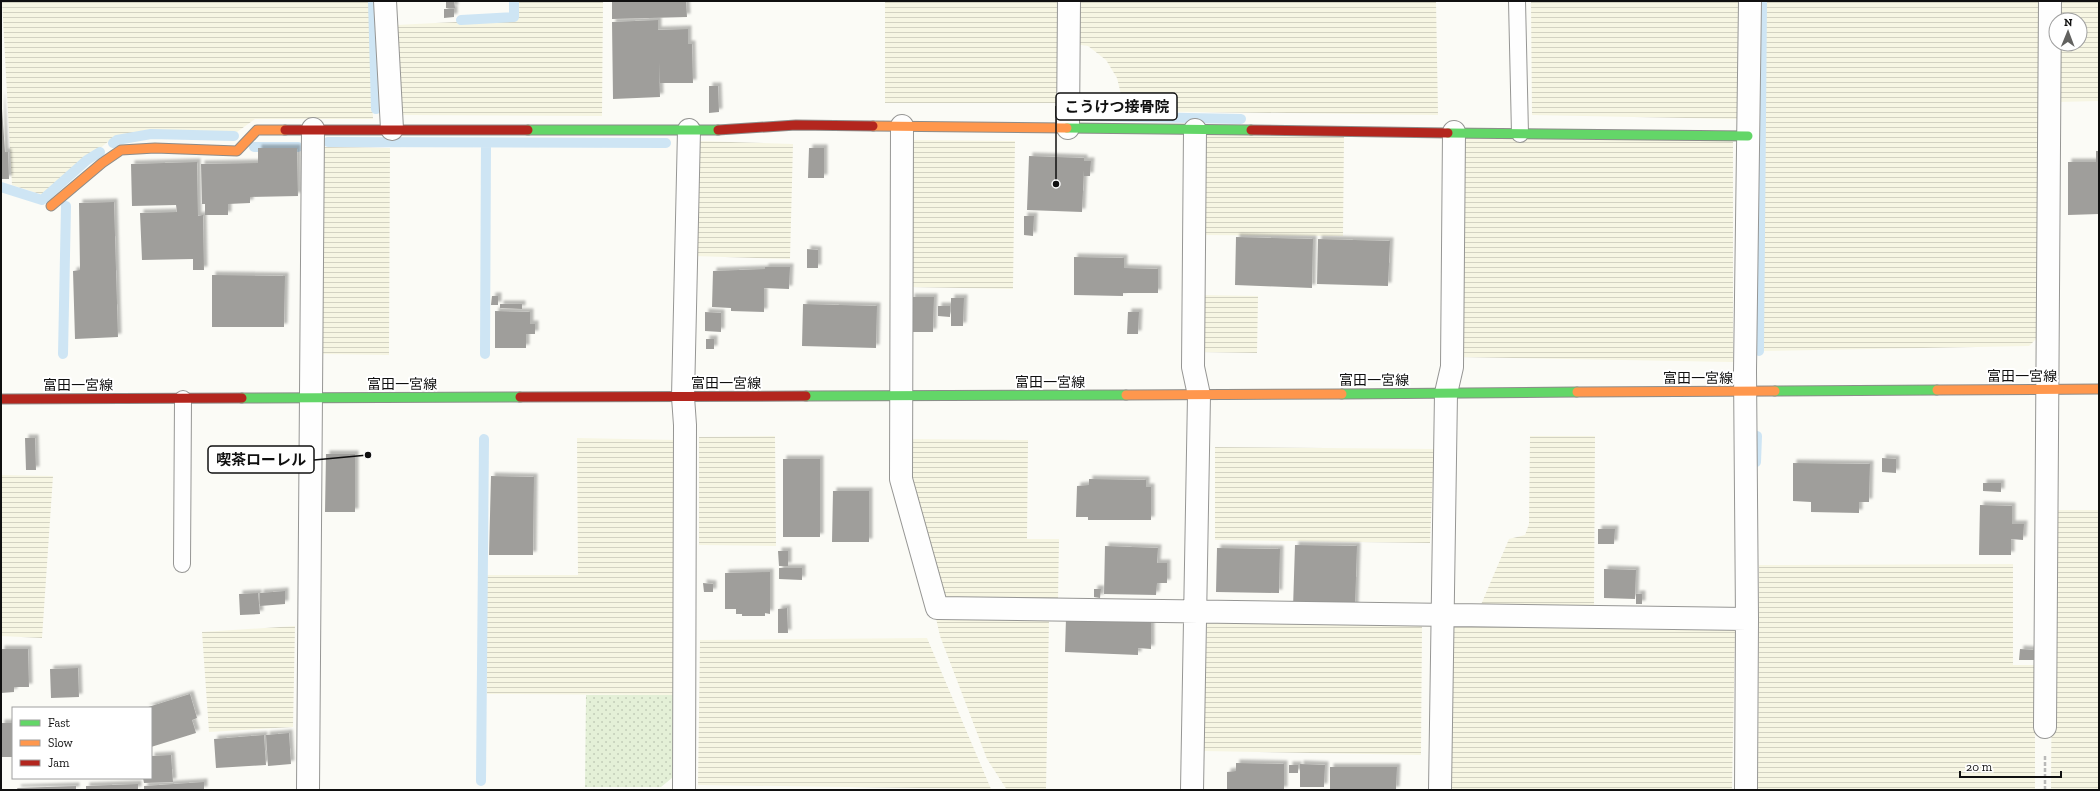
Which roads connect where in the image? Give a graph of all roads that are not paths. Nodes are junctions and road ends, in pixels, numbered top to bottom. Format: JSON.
{"nodes":[{"id":1,"x":385,"y":1,"type":"edge"},
{"id":2,"x":1069,"y":1,"type":"edge"},
{"id":3,"x":1516,"y":1,"type":"edge"},
{"id":4,"x":1750,"y":1,"type":"edge"},
{"id":5,"x":2050,"y":1,"type":"edge"},
{"id":6,"x":902,"y":126,"type":"junction"},
{"id":7,"x":1068,"y":128,"type":"junction"},
{"id":8,"x":313,"y":129,"type":"junction"},
{"id":9,"x":392,"y":130,"type":"junction"},
{"id":10,"x":689,"y":130,"type":"junction"},
{"id":11,"x":1195,"y":130,"type":"junction"},
{"id":12,"x":1454,"y":132,"type":"junction"},
{"id":13,"x":1520,"y":134,"type":"junction"},
{"id":14,"x":1748,"y":136,"type":"junction"},
{"id":15,"x":51,"y":206,"type":"dead end"},
{"id":16,"x":2099,"y":389,"type":"edge"},
{"id":17,"x":2048,"y":390,"type":"junction"},
{"id":18,"x":1745,"y":391,"type":"junction"},
{"id":19,"x":1446,"y":393,"type":"junction"},
{"id":20,"x":1199,"y":395,"type":"junction"},
{"id":21,"x":900,"y":396,"type":"junction"},
{"id":22,"x":683,"y":397,"type":"junction"},
{"id":23,"x":183,"y":399,"type":"junction"},
{"id":24,"x":312,"y":399,"type":"junction"},
{"id":25,"x":1,"y":400,"type":"edge"},
{"id":26,"x":182,"y":564,"type":"dead end"},
{"id":27,"x":1195,"y":611,"type":"junction"},
{"id":28,"x":1443,"y":615,"type":"junction"},
{"id":29,"x":1747,"y":620,"type":"junction"},
{"id":30,"x":2045,"y":727,"type":"road end"},
{"id":31,"x":308,"y":790,"type":"edge"},
{"id":32,"x":684,"y":790,"type":"edge"},
{"id":33,"x":1192,"y":790,"type":"edge"},
{"id":34,"x":1440,"y":790,"type":"edge"},
{"id":35,"x":1746,"y":790,"type":"edge"}],
"edges":[{"from":1,"to":9,"type":"street"},
{"from":2,"to":7,"type":"street"},
{"from":3,"to":13,"type":"lane"},
{"from":4,"to":14,"type":"street"},
{"from":5,"to":17,"type":"street"},
{"from":6,"to":7,"type":"main road"},
{"from":6,"to":10,"type":"main road"},
{"from":6,"to":21,"type":"street"},
{"from":7,"to":11,"type":"main road"},
{"from":8,"to":9,"type":"main road"},
{"from":8,"to":15,"type":"main road"},
{"from":8,"to":24,"type":"street"},
{"from":9,"to":10,"type":"main road"},
{"from":10,"to":22,"type":"street"},
{"from":11,"to":12,"type":"main road"},
{"from":11,"to":20,"type":"street"},
{"from":12,"to":13,"type":"main road"},
{"from":12,"to":19,"type":"street"},
{"from":13,"to":14,"type":"main road"},
{"from":14,"to":18,"type":"street"},
{"from":16,"to":17,"type":"main road","name":"富田一宮線"},
{"from":17,"to":18,"type":"main road","name":"富田一宮線"},
{"from":17,"to":30,"type":"street"},
{"from":18,"to":19,"type":"main road","name":"富田一宮線"},
{"from":18,"to":29,"type":"street"},
{"from":19,"to":20,"type":"main road","name":"富田一宮線"},
{"from":19,"to":28,"type":"street"},
{"from":20,"to":21,"type":"main road","name":"富田一宮線"},
{"from":20,"to":27,"type":"street"},
{"from":21,"to":22,"type":"main road","name":"富田一宮線"},
{"from":21,"to":27,"type":"street"},
{"from":22,"to":24,"type":"main road","name":"富田一宮線"},
{"from":22,"to":32,"type":"street"},
{"from":23,"to":24,"type":"main road","name":"富田一宮線"},
{"from":23,"to":25,"type":"main road","name":"富田一宮線"},
{"from":23,"to":26,"type":"lane"},
{"from":24,"to":31,"type":"street"},
{"from":27,"to":28,"type":"street"},
{"from":27,"to":33,"type":"street"},
{"from":28,"to":29,"type":"street"},
{"from":28,"to":34,"type":"street"},
{"from":29,"to":35,"type":"street"}]}
